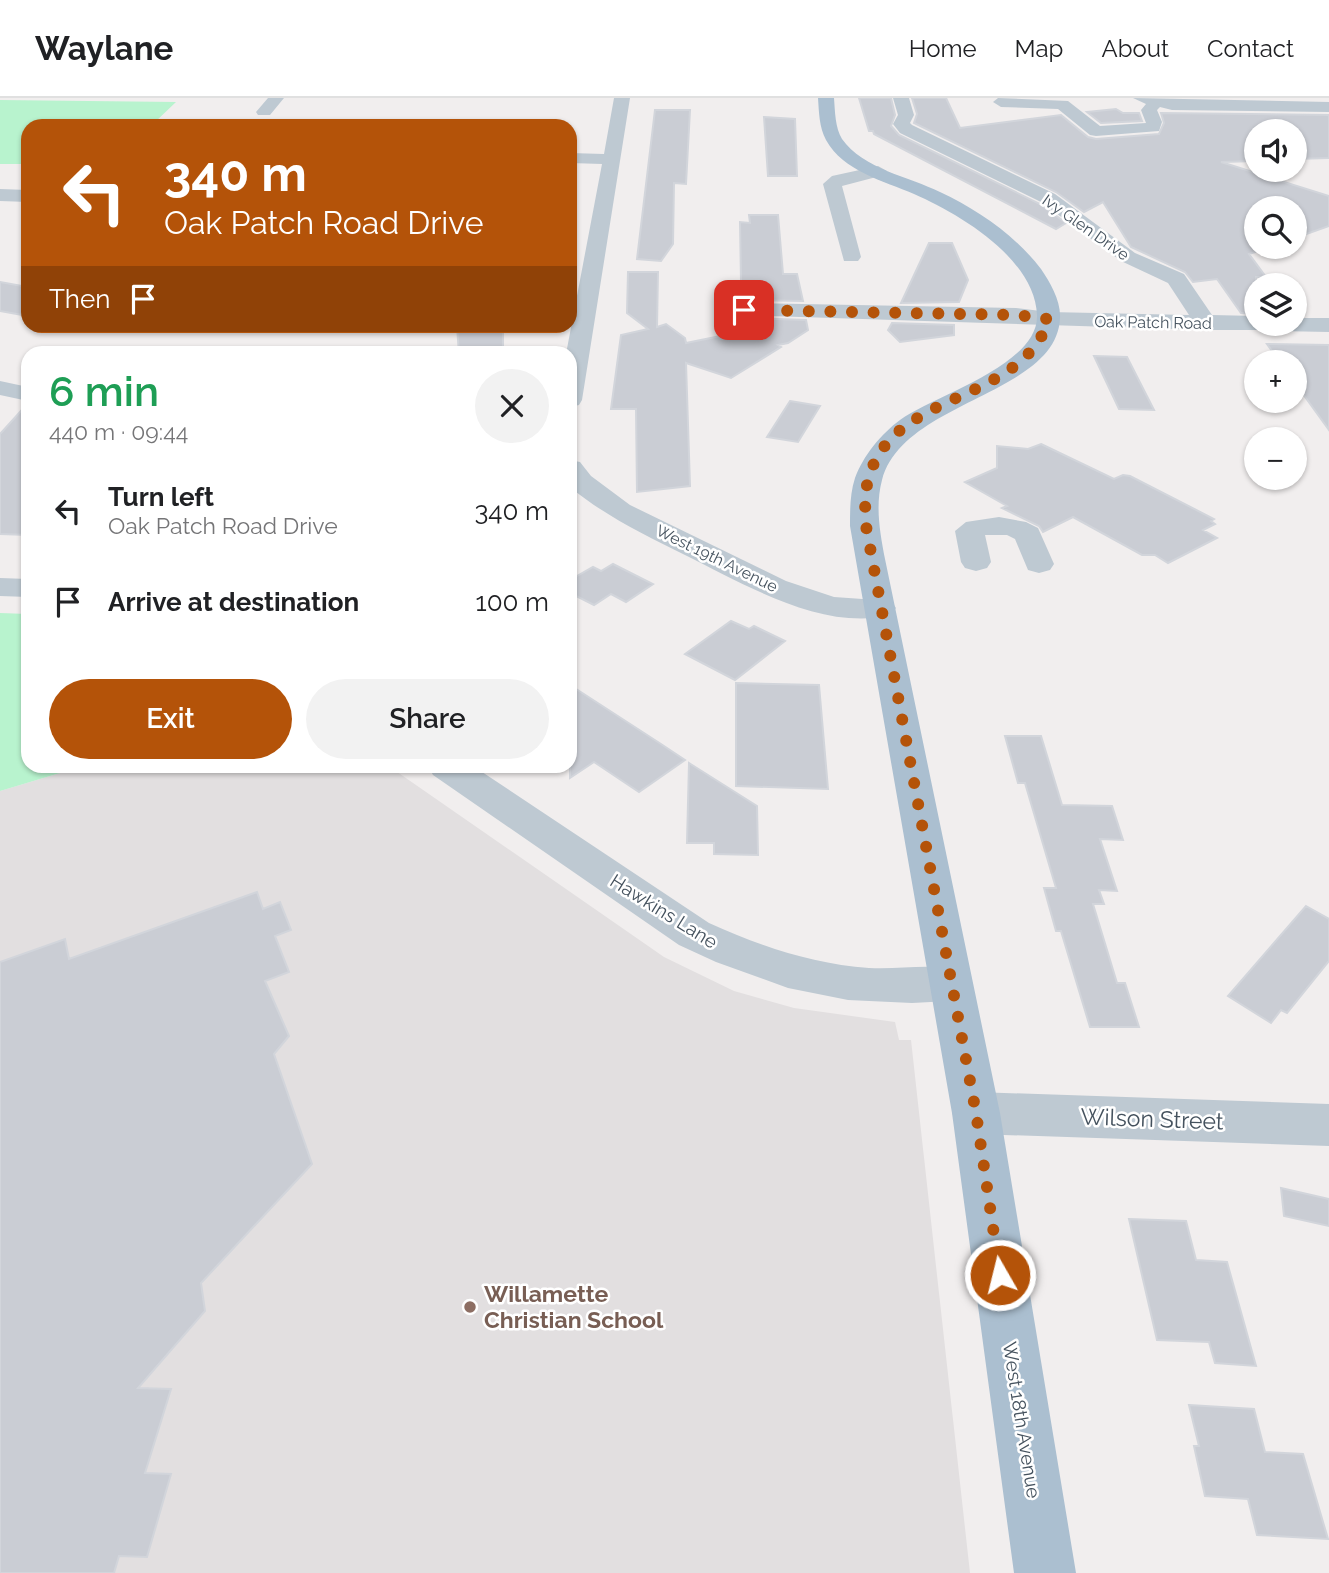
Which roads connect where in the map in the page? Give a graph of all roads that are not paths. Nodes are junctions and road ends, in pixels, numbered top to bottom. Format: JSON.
{"nodes":[{"id":1,"x":276,"y":98,"type":"edge"},
{"id":2,"x":622,"y":98,"type":"edge"},
{"id":3,"x":826,"y":98,"type":"edge"},
{"id":4,"x":901,"y":98,"type":"edge"},
{"id":5,"x":1148,"y":100,"type":"edge"},
{"id":6,"x":1001,"y":102,"type":"dead end"},
{"id":7,"x":1329,"y":107,"type":"edge"},
{"id":8,"x":264,"y":112,"type":"dead end"},
{"id":9,"x":577,"y":158,"type":"edge"},
{"id":10,"x":610,"y":159,"type":"junction"},
{"id":11,"x":878,"y":171,"type":"junction"},
{"id":12,"x":0,"y":195,"type":"edge"},
{"id":13,"x":21,"y":195,"type":"edge"},
{"id":14,"x":851,"y":257,"type":"dead end"},
{"id":15,"x":579,"y":288,"type":"edge"},
{"id":16,"x":744,"y":310,"type":"dead end"},
{"id":17,"x":577,"y":313,"type":"edge"},
{"id":18,"x":1049,"y":319,"type":"junction"},
{"id":19,"x":1206,"y":323,"type":"junction"},
{"id":20,"x":1244,"y":323,"type":"edge"},
{"id":21,"x":1307,"y":325,"type":"edge"},
{"id":22,"x":1329,"y":325,"type":"edge"},
{"id":23,"x":0,"y":388,"type":"edge"},
{"id":24,"x":21,"y":392,"type":"edge"},
{"id":25,"x":577,"y":477,"type":"edge"},
{"id":26,"x":976,"y":562,"type":"dead end"},
{"id":27,"x":1039,"y":564,"type":"dead end"},
{"id":28,"x":0,"y":587,"type":"edge"},
{"id":29,"x":21,"y":588,"type":"edge"},
{"id":30,"x":880,"y":608,"type":"junction"},
{"id":31,"x":456,"y":773,"type":"edge"},
{"id":32,"x":950,"y":984,"type":"junction"},
{"id":33,"x":976,"y":1113,"type":"junction"},
{"id":34,"x":1329,"y":1125,"type":"edge"},
{"id":35,"x":1045,"y":1573,"type":"edge"}],
"edges":[{"from":1,"to":8,"type":"street"},
{"from":2,"to":10,"type":"street"},
{"from":3,"to":11,"type":"main road"},
{"from":4,"to":19,"type":"street","name":"Ivy Glen Drive"},
{"from":5,"to":6,"type":"street"},
{"from":5,"to":7,"type":"street"},
{"from":9,"to":10,"type":"street"},
{"from":10,"to":15,"type":"street"},
{"from":11,"to":14,"type":"street"},
{"from":11,"to":18,"type":"main road"},
{"from":12,"to":13,"type":"street"},
{"from":15,"to":17,"type":"street"},
{"from":16,"to":18,"type":"street","name":"Oak Patch Road"},
{"from":18,"to":19,"type":"street","name":"Oak Patch Road"},
{"from":18,"to":30,"type":"main road","name":"West 18th Avenue"},
{"from":19,"to":20,"type":"street","name":"Oak Patch Road"},
{"from":21,"to":22,"type":"street"},
{"from":23,"to":24,"type":"street"},
{"from":25,"to":30,"type":"street","name":"West 19th Avenue"},
{"from":26,"to":27,"type":"street"},
{"from":28,"to":29,"type":"street"},
{"from":30,"to":32,"type":"main road","name":"West 18th Avenue"},
{"from":31,"to":32,"type":"street","name":"Hawkins Lane"},
{"from":32,"to":33,"type":"main road","name":"West 18th Avenue"},
{"from":33,"to":34,"type":"street","name":"Wilson Street"},
{"from":33,"to":35,"type":"main road","name":"West 18th Avenue"}]}
